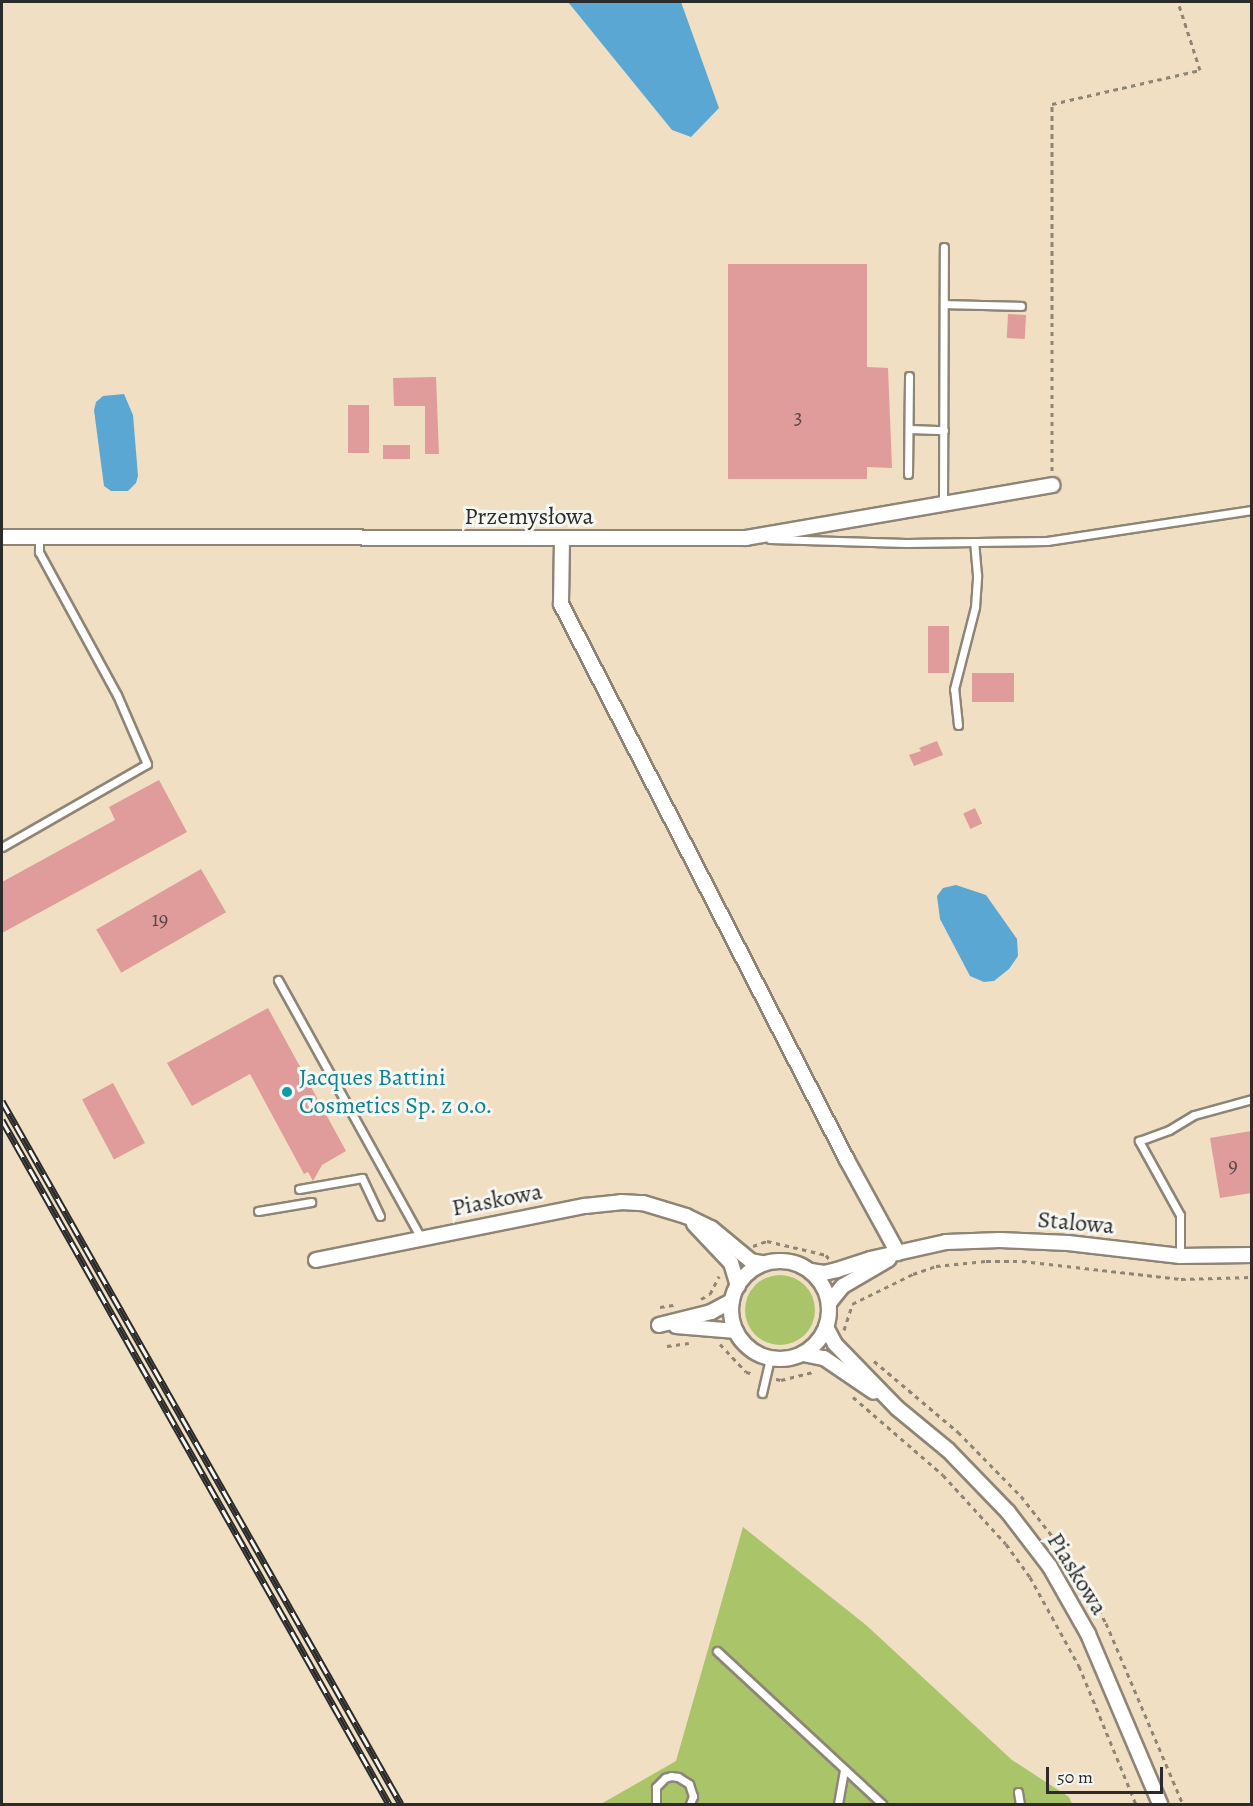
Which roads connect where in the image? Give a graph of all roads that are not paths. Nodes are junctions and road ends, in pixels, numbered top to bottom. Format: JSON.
{"nodes":[{"id":1,"x":944,"y":247,"type":"dead end"},
{"id":2,"x":944,"y":304,"type":"junction"},
{"id":3,"x":1022,"y":306,"type":"dead end"},
{"id":4,"x":909,"y":376,"type":"dead end"},
{"id":5,"x":909,"y":429,"type":"junction"},
{"id":6,"x":944,"y":430,"type":"junction"},
{"id":7,"x":908,"y":474,"type":"dead end"},
{"id":8,"x":1052,"y":485,"type":"road end"},
{"id":9,"x":943,"y":505,"type":"junction"},
{"id":10,"x":1251,"y":510,"type":"edge"},
{"id":11,"x":2,"y":537,"type":"edge"},
{"id":12,"x":39,"y":537,"type":"junction"},
{"id":13,"x":746,"y":538,"type":"junction"},
{"id":14,"x":562,"y":540,"type":"junction"},
{"id":15,"x":974,"y":542,"type":"junction"},
{"id":16,"x":958,"y":725,"type":"dead end"},
{"id":17,"x":2,"y":847,"type":"edge"},
{"id":18,"x":278,"y":980,"type":"dead end"},
{"id":19,"x":1251,"y":1099,"type":"edge"},
{"id":20,"x":299,"y":1189,"type":"dead end"},
{"id":21,"x":311,"y":1202,"type":"dead end"},
{"id":22,"x":258,"y":1211,"type":"dead end"},
{"id":23,"x":380,"y":1216,"type":"dead end"},
{"id":24,"x":421,"y":1238,"type":"junction"},
{"id":25,"x":898,"y":1253,"type":"junction"},
{"id":26,"x":1251,"y":1255,"type":"edge"},
{"id":27,"x":1180,"y":1256,"type":"junction"},
{"id":28,"x":736,"y":1259,"type":"junction"},
{"id":29,"x":316,"y":1260,"type":"dead end"},
{"id":30,"x":761,"y":1263,"type":"junction"},
{"id":31,"x":811,"y":1271,"type":"junction"},
{"id":32,"x":738,"y":1286,"type":"junction"},
{"id":33,"x":732,"y":1302,"type":"junction"},
{"id":34,"x":829,"y":1303,"type":"junction"},
{"id":35,"x":826,"y":1327,"type":"junction"},
{"id":36,"x":736,"y":1331,"type":"junction"},
{"id":37,"x":803,"y":1354,"type":"junction"},
{"id":38,"x":770,"y":1358,"type":"junction"},
{"id":39,"x":762,"y":1394,"type":"dead end"},
{"id":40,"x":897,"y":1408,"type":"junction"},
{"id":41,"x":717,"y":1651,"type":"dead end"},
{"id":42,"x":844,"y":1770,"type":"junction"},
{"id":43,"x":1018,"y":1792,"type":"dead end"},
{"id":44,"x":656,"y":1804,"type":"edge"},
{"id":45,"x":690,"y":1804,"type":"edge"},
{"id":46,"x":838,"y":1804,"type":"edge"},
{"id":47,"x":882,"y":1804,"type":"edge"},
{"id":48,"x":1020,"y":1804,"type":"edge"},
{"id":49,"x":1160,"y":1804,"type":"edge"}],
"edges":[{"from":1,"to":2,"type":"lane"},
{"from":2,"to":3,"type":"lane"},
{"from":2,"to":6,"type":"lane"},
{"from":4,"to":5,"type":"lane"},
{"from":5,"to":6,"type":"lane"},
{"from":5,"to":7,"type":"lane"},
{"from":6,"to":9,"type":"lane"},
{"from":8,"to":9,"type":"street","name":"Przemysłowa"},
{"from":9,"to":13,"type":"street","name":"Przemysłowa"},
{"from":10,"to":15,"type":"lane"},
{"from":11,"to":12,"type":"street","name":"Przemysłowa"},
{"from":12,"to":14,"type":"street","name":"Przemysłowa"},
{"from":12,"to":17,"type":"lane"},
{"from":13,"to":14,"type":"street","name":"Przemysłowa"},
{"from":13,"to":15,"type":"lane"},
{"from":14,"to":25,"type":"street"},
{"from":15,"to":16,"type":"lane"},
{"from":18,"to":24,"type":"lane"},
{"from":19,"to":27,"type":"lane"},
{"from":20,"to":23,"type":"lane"},
{"from":21,"to":22,"type":"lane"},
{"from":24,"to":28,"type":"street","name":"Piaskowa"},
{"from":24,"to":29,"type":"street","name":"Piaskowa"},
{"from":25,"to":27,"type":"street","name":"Stalowa"},
{"from":25,"to":31,"type":"street","name":"Stalowa"},
{"from":25,"to":34,"type":"street","name":"Stalowa"},
{"from":26,"to":27,"type":"street","name":"Stalowa"},
{"from":28,"to":30,"type":"street","name":"Piaskowa"},
{"from":28,"to":32,"type":"street"},
{"from":30,"to":31,"type":"street","name":"Piaskowa"},
{"from":30,"to":32,"type":"street"},
{"from":31,"to":34,"type":"street"},
{"from":32,"to":33,"type":"street"},
{"from":33,"to":36,"type":"street"},
{"from":33,"to":36,"type":"street"},
{"from":34,"to":35,"type":"street"},
{"from":35,"to":37,"type":"street"},
{"from":35,"to":40,"type":"street","name":"Piaskowa"},
{"from":36,"to":38,"type":"street"},
{"from":37,"to":38,"type":"street","name":"Piaskowa"},
{"from":37,"to":40,"type":"street","name":"Piaskowa"},
{"from":38,"to":39,"type":"lane"},
{"from":40,"to":49,"type":"street","name":"Piaskowa"},
{"from":41,"to":42,"type":"lane"},
{"from":42,"to":46,"type":"lane"},
{"from":42,"to":47,"type":"lane"},
{"from":43,"to":48,"type":"lane"},
{"from":44,"to":45,"type":"lane"}]}
